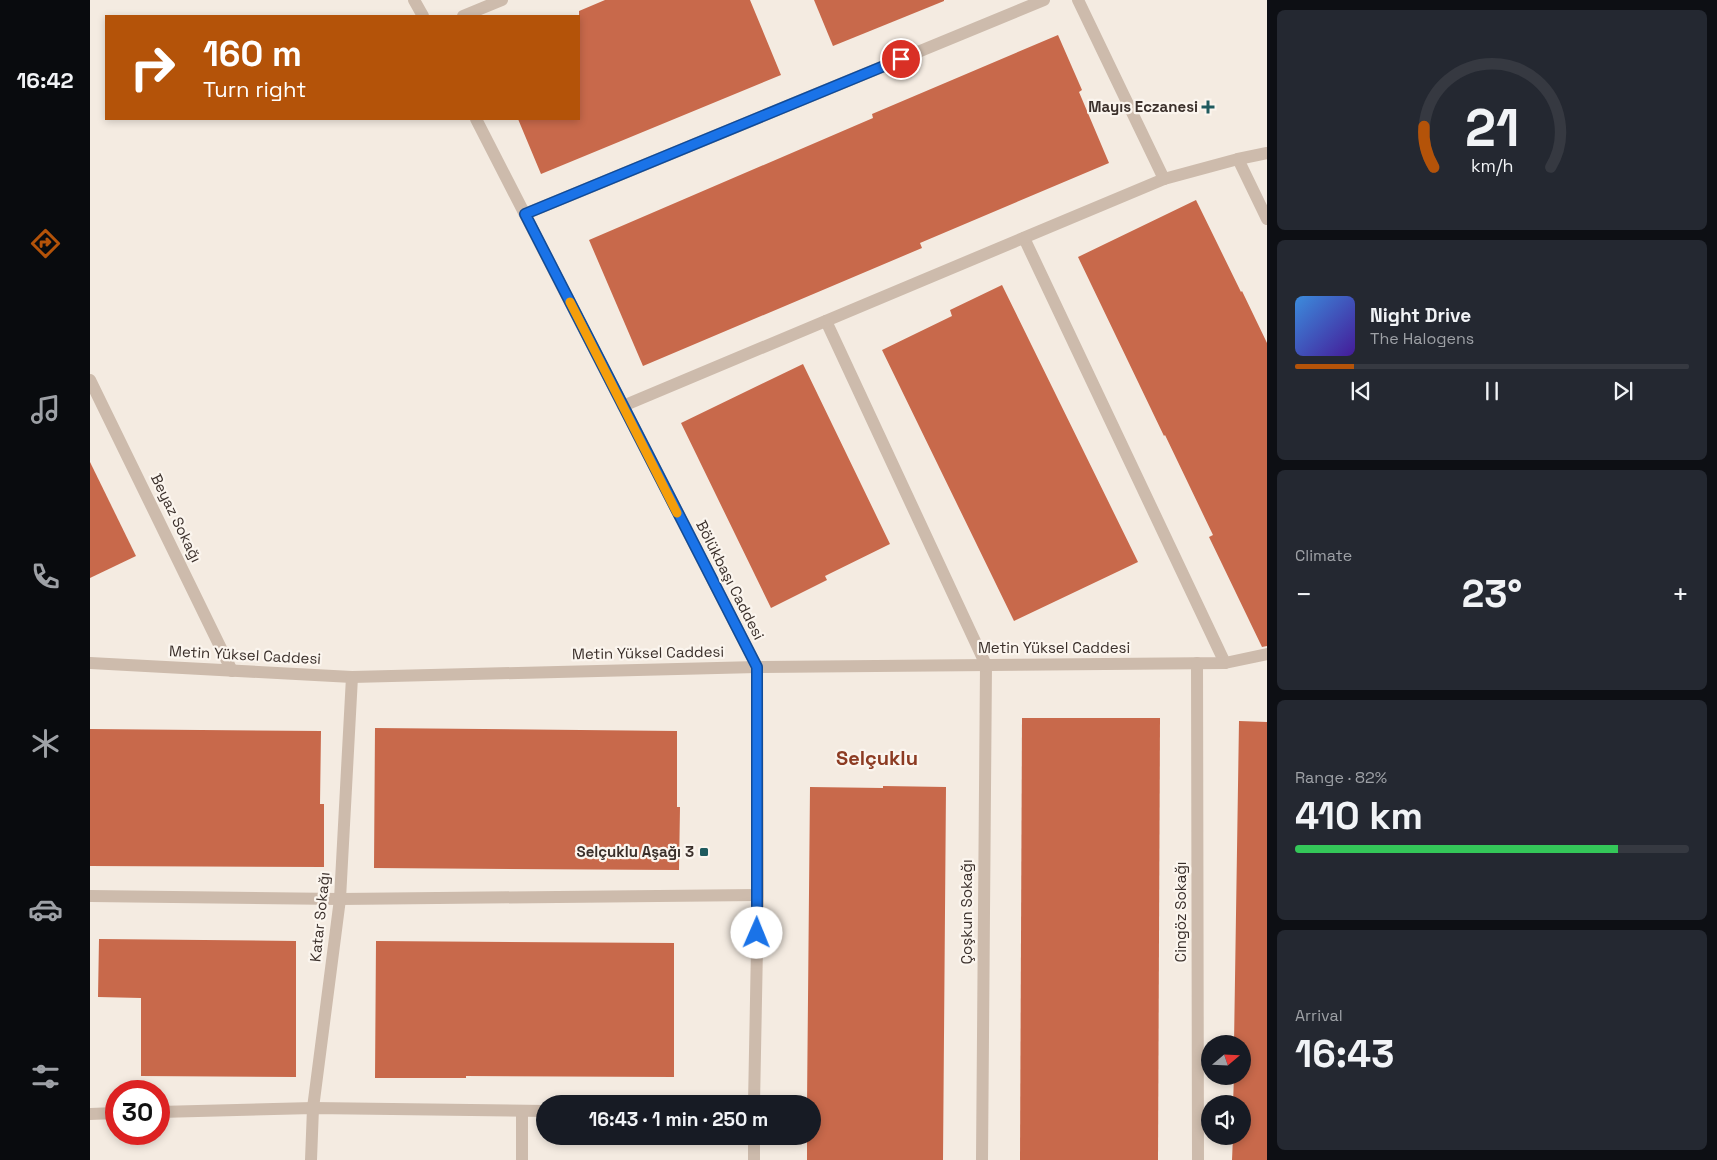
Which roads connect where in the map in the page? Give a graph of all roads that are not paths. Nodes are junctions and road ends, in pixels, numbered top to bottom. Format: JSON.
{"nodes":[{"id":1,"x":414,"y":0,"type":"edge"},
{"id":2,"x":502,"y":0,"type":"edge"},
{"id":3,"x":1044,"y":0,"type":"edge"},
{"id":4,"x":1078,"y":0,"type":"edge"},
{"id":5,"x":422,"y":15,"type":"edge"},
{"id":6,"x":465,"y":15,"type":"edge"},
{"id":7,"x":477,"y":120,"type":"edge"},
{"id":8,"x":1267,"y":153,"type":"edge"},
{"id":9,"x":1238,"y":159,"type":"junction"},
{"id":10,"x":1164,"y":179,"type":"junction"},
{"id":11,"x":525,"y":214,"type":"junction"},
{"id":12,"x":1267,"y":219,"type":"edge"},
{"id":13,"x":1024,"y":238,"type":"junction"},
{"id":14,"x":826,"y":321,"type":"junction"},
{"id":15,"x":90,"y":380,"type":"edge"},
{"id":16,"x":623,"y":406,"type":"junction"},
{"id":17,"x":1267,"y":654,"type":"edge"},
{"id":18,"x":90,"y":663,"type":"edge"},
{"id":19,"x":1197,"y":663,"type":"junction"},
{"id":20,"x":1225,"y":663,"type":"junction"},
{"id":21,"x":986,"y":665,"type":"junction"},
{"id":22,"x":757,"y":667,"type":"junction"},
{"id":23,"x":232,"y":670,"type":"junction"},
{"id":24,"x":352,"y":677,"type":"junction"},
{"id":25,"x":758,"y":895,"type":"junction"},
{"id":26,"x":90,"y":896,"type":"edge"},
{"id":27,"x":340,"y":899,"type":"junction"},
{"id":28,"x":754,"y":1095,"type":"edge"},
{"id":29,"x":313,"y":1108,"type":"junction"},
{"id":30,"x":522,"y":1111,"type":"junction"},
{"id":31,"x":536,"y":1111,"type":"edge"},
{"id":32,"x":170,"y":1112,"type":"edge"},
{"id":33,"x":105,"y":1113,"type":"edge"},
{"id":34,"x":90,"y":1114,"type":"edge"},
{"id":35,"x":754,"y":1145,"type":"edge"},
{"id":36,"x":311,"y":1160,"type":"edge"},
{"id":37,"x":522,"y":1160,"type":"edge"},
{"id":38,"x":754,"y":1160,"type":"edge"},
{"id":39,"x":982,"y":1160,"type":"edge"},
{"id":40,"x":1198,"y":1160,"type":"edge"}],
"edges":[{"from":1,"to":5,"type":"street"},
{"from":2,"to":6,"type":"street"},
{"from":3,"to":11,"type":"street"},
{"from":4,"to":10,"type":"street"},
{"from":7,"to":11,"type":"street","name":"Bölükbaşı Caddesi"},
{"from":8,"to":9,"type":"street"},
{"from":9,"to":10,"type":"street"},
{"from":9,"to":12,"type":"street"},
{"from":10,"to":13,"type":"street"},
{"from":11,"to":16,"type":"street","name":"Bölükbaşı Caddesi"},
{"from":13,"to":14,"type":"street"},
{"from":13,"to":20,"type":"street"},
{"from":14,"to":16,"type":"street"},
{"from":14,"to":21,"type":"street"},
{"from":15,"to":23,"type":"street","name":"Beyaz Sokağı"},
{"from":16,"to":22,"type":"street","name":"Bölükbaşı Caddesi"},
{"from":17,"to":20,"type":"street","name":"Metin Yüksel Caddesi"},
{"from":18,"to":23,"type":"street","name":"Metin Yüksel Caddesi"},
{"from":19,"to":20,"type":"street","name":"Metin Yüksel Caddesi"},
{"from":19,"to":21,"type":"street","name":"Metin Yüksel Caddesi"},
{"from":19,"to":40,"type":"street","name":"Cingöz Sokağı"},
{"from":21,"to":22,"type":"street","name":"Metin Yüksel Caddesi"},
{"from":21,"to":39,"type":"street","name":"Çoşkun Sokağı"},
{"from":22,"to":24,"type":"street","name":"Metin Yüksel Caddesi"},
{"from":22,"to":25,"type":"street","name":"Bölükbaşı Caddesi"},
{"from":23,"to":24,"type":"street","name":"Metin Yüksel Caddesi"},
{"from":24,"to":27,"type":"street","name":"Katar Sokağı"},
{"from":25,"to":27,"type":"street"},
{"from":25,"to":28,"type":"street","name":"Bölükbaşı Caddesi"},
{"from":26,"to":27,"type":"street"},
{"from":27,"to":29,"type":"street","name":"Katar Sokağı"},
{"from":29,"to":30,"type":"street"},
{"from":29,"to":32,"type":"street"},
{"from":29,"to":36,"type":"street","name":"Katar Sokağı"},
{"from":30,"to":31,"type":"street"},
{"from":30,"to":37,"type":"street"},
{"from":33,"to":34,"type":"street"},
{"from":35,"to":38,"type":"street"}]}
